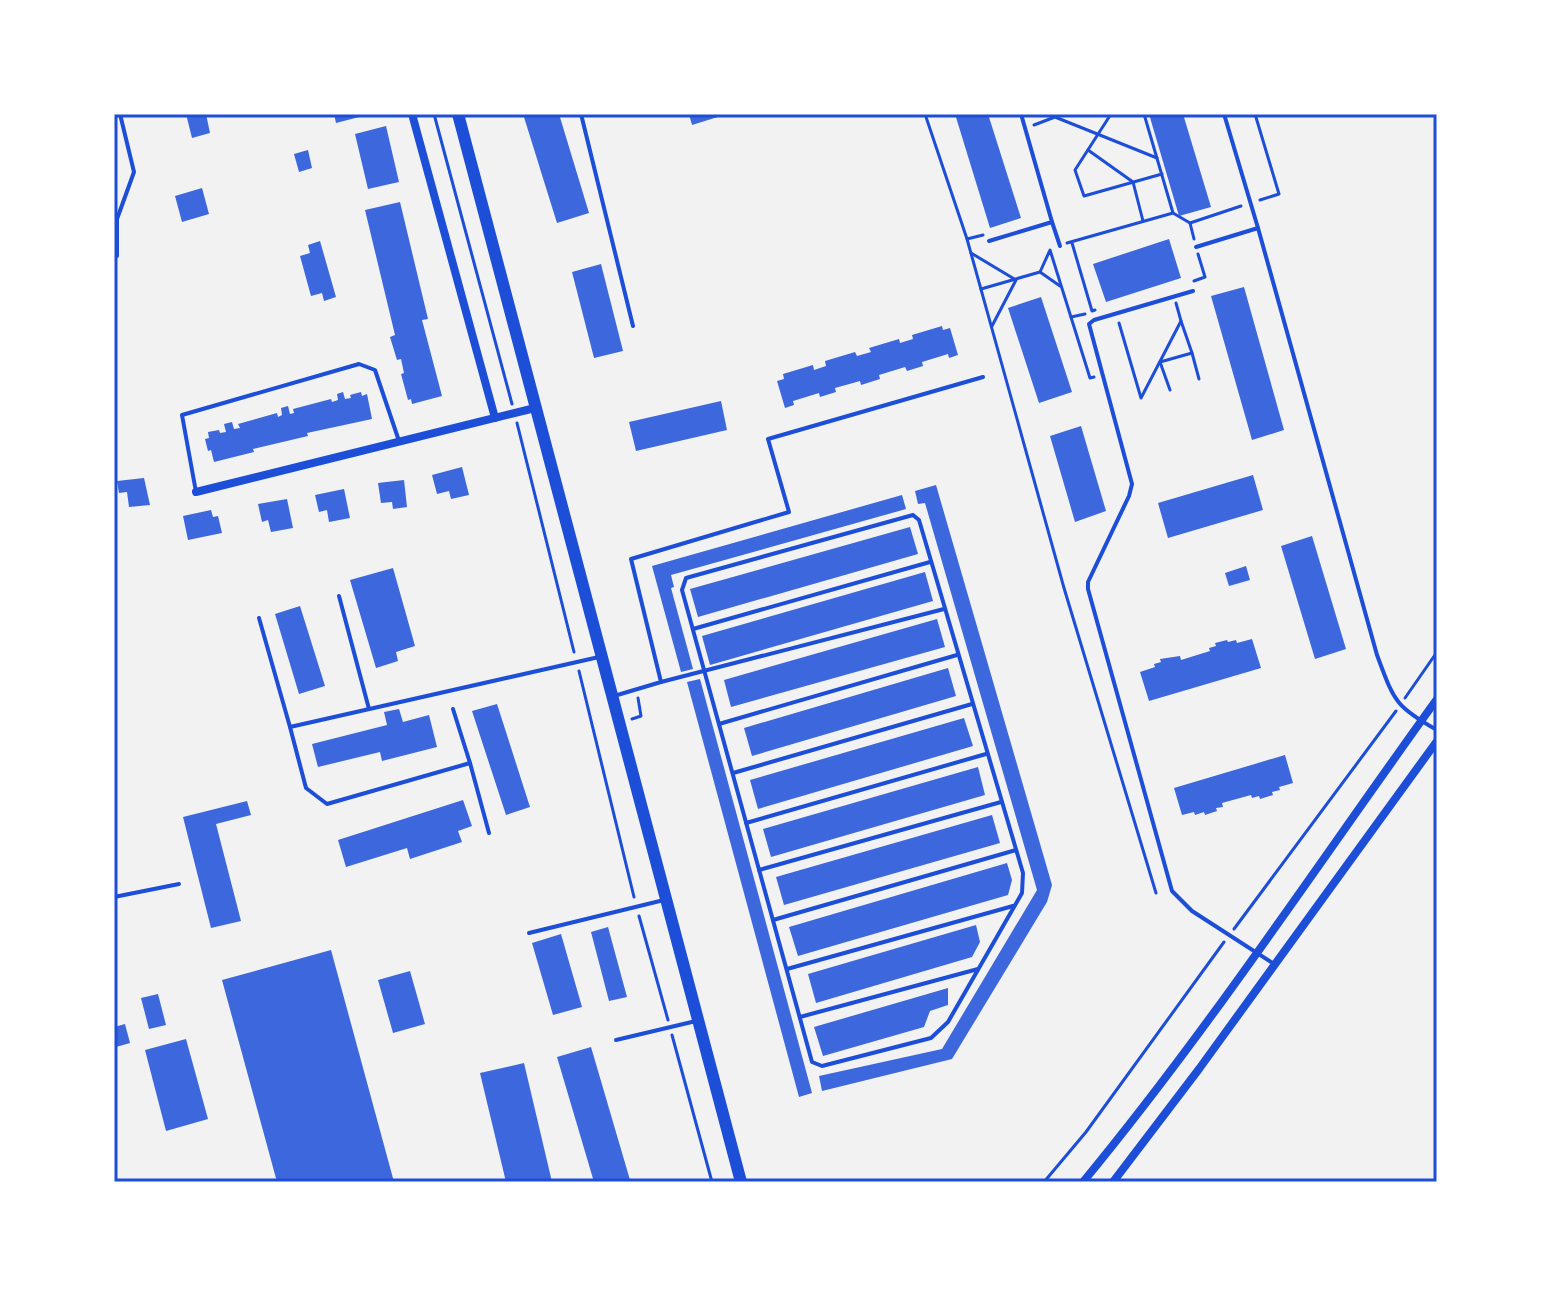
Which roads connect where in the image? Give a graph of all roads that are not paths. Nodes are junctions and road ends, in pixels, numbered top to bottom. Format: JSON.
{"nodes":[{"id":1,"x":120,"y":114,"type":"edge"},
{"id":2,"x":412,"y":114,"type":"edge"},
{"id":3,"x":458,"y":114,"type":"edge"},
{"id":4,"x":581,"y":114,"type":"edge"},
{"id":5,"x":1021,"y":114,"type":"edge"},
{"id":6,"x":1224,"y":114,"type":"edge"},
{"id":7,"x":116,"y":219,"type":"edge"},
{"id":8,"x":1052,"y":222,"type":"junction"},
{"id":9,"x":1258,"y":228,"type":"junction"},
{"id":10,"x":989,"y":241,"type":"dead end"},
{"id":11,"x":1060,"y":246,"type":"road end"},
{"id":12,"x":1196,"y":247,"type":"road end"},
{"id":13,"x":114,"y":257,"type":"edge"},
{"id":14,"x":1193,"y":291,"type":"dead end"},
{"id":15,"x":633,"y":326,"type":"dead end"},
{"id":16,"x":983,"y":377,"type":"dead end"},
{"id":17,"x":535,"y":408,"type":"junction"},
{"id":18,"x":495,"y":418,"type":"junction"},
{"id":19,"x":400,"y":442,"type":"junction"},
{"id":20,"x":196,"y":492,"type":"joint"},
{"id":21,"x":930,"y":562,"type":"junction"},
{"id":22,"x":339,"y":596,"type":"dead end"},
{"id":23,"x":944,"y":609,"type":"junction"},
{"id":24,"x":259,"y":618,"type":"dead end"},
{"id":25,"x":693,"y":629,"type":"junction"},
{"id":26,"x":957,"y":655,"type":"junction"},
{"id":27,"x":601,"y":656,"type":"junction"},
{"id":28,"x":705,"y":672,"type":"junction"},
{"id":29,"x":661,"y":682,"type":"junction"},
{"id":30,"x":612,"y":696,"type":"junction"},
{"id":31,"x":1437,"y":699,"type":"edge"},
{"id":32,"x":972,"y":704,"type":"junction"},
{"id":33,"x":369,"y":709,"type":"junction"},
{"id":34,"x":453,"y":709,"type":"dead end"},
{"id":35,"x":1421,"y":721,"type":"junction"},
{"id":36,"x":719,"y":724,"type":"junction"},
{"id":37,"x":290,"y":727,"type":"junction"},
{"id":38,"x":1437,"y":730,"type":"edge"},
{"id":39,"x":1437,"y":741,"type":"edge"},
{"id":40,"x":987,"y":753,"type":"junction"},
{"id":41,"x":470,"y":763,"type":"junction"},
{"id":42,"x":733,"y":773,"type":"junction"},
{"id":43,"x":1001,"y":802,"type":"junction"},
{"id":44,"x":746,"y":823,"type":"junction"},
{"id":45,"x":489,"y":833,"type":"dead end"},
{"id":46,"x":1016,"y":850,"type":"junction"},
{"id":47,"x":759,"y":870,"type":"junction"},
{"id":48,"x":179,"y":884,"type":"dead end"},
{"id":49,"x":114,"y":897,"type":"edge"},
{"id":50,"x":666,"y":899,"type":"junction"},
{"id":51,"x":1015,"y":905,"type":"junction"},
{"id":52,"x":773,"y":920,"type":"junction"},
{"id":53,"x":529,"y":933,"type":"dead end"},
{"id":54,"x":1257,"y":952,"type":"junction"},
{"id":55,"x":1275,"y":964,"type":"junction"},
{"id":56,"x":787,"y":969,"type":"junction"},
{"id":57,"x":978,"y":969,"type":"junction"},
{"id":58,"x":800,"y":1017,"type":"junction"},
{"id":59,"x":698,"y":1020,"type":"junction"},
{"id":60,"x":616,"y":1040,"type":"dead end"},
{"id":61,"x":741,"y":1182,"type":"edge"},
{"id":62,"x":1083,"y":1182,"type":"edge"},
{"id":63,"x":1113,"y":1182,"type":"edge"}],
"edges":[{"from":1,"to":7,"type":"lane"},
{"from":2,"to":18,"type":"street"},
{"from":3,"to":17,"type":"main road"},
{"from":4,"to":15,"type":"lane"},
{"from":5,"to":8,"type":"lane"},
{"from":6,"to":9,"type":"lane"},
{"from":7,"to":13,"type":"lane"},
{"from":8,"to":10,"type":"lane"},
{"from":8,"to":11,"type":"lane"},
{"from":9,"to":12,"type":"lane"},
{"from":9,"to":35,"type":"lane"},
{"from":14,"to":54,"type":"lane"},
{"from":16,"to":29,"type":"lane"},
{"from":17,"to":18,"type":"street"},
{"from":17,"to":27,"type":"main road"},
{"from":18,"to":19,"type":"street"},
{"from":19,"to":20,"type":"street"},
{"from":19,"to":20,"type":"lane"},
{"from":21,"to":23,"type":"lane"},
{"from":21,"to":25,"type":"lane"},
{"from":21,"to":25,"type":"lane"},
{"from":22,"to":33,"type":"lane"},
{"from":23,"to":26,"type":"lane"},
{"from":23,"to":28,"type":"lane"},
{"from":24,"to":37,"type":"lane"},
{"from":25,"to":28,"type":"lane"},
{"from":26,"to":32,"type":"lane"},
{"from":26,"to":36,"type":"lane"},
{"from":27,"to":30,"type":"main road"},
{"from":27,"to":33,"type":"lane"},
{"from":28,"to":29,"type":"lane"},
{"from":28,"to":36,"type":"lane"},
{"from":29,"to":30,"type":"lane"},
{"from":30,"to":50,"type":"main road"},
{"from":31,"to":35,"type":"street"},
{"from":32,"to":40,"type":"lane"},
{"from":32,"to":42,"type":"lane"},
{"from":33,"to":37,"type":"lane"},
{"from":34,"to":41,"type":"lane"},
{"from":35,"to":38,"type":"lane"},
{"from":35,"to":54,"type":"street"},
{"from":36,"to":42,"type":"lane"},
{"from":37,"to":41,"type":"lane"},
{"from":39,"to":55,"type":"street"},
{"from":40,"to":43,"type":"lane"},
{"from":40,"to":44,"type":"lane"},
{"from":41,"to":45,"type":"lane"},
{"from":42,"to":44,"type":"lane"},
{"from":43,"to":46,"type":"lane"},
{"from":43,"to":47,"type":"lane"},
{"from":44,"to":47,"type":"lane"},
{"from":46,"to":51,"type":"lane"},
{"from":46,"to":52,"type":"lane"},
{"from":47,"to":52,"type":"lane"},
{"from":48,"to":49,"type":"lane"},
{"from":50,"to":53,"type":"lane"},
{"from":50,"to":59,"type":"main road"},
{"from":51,"to":56,"type":"lane"},
{"from":51,"to":57,"type":"lane"},
{"from":52,"to":56,"type":"lane"},
{"from":54,"to":55,"type":"lane"},
{"from":54,"to":62,"type":"street"},
{"from":55,"to":63,"type":"street"},
{"from":56,"to":58,"type":"lane"},
{"from":57,"to":58,"type":"lane"},
{"from":57,"to":58,"type":"lane"},
{"from":59,"to":60,"type":"lane"},
{"from":59,"to":61,"type":"main road"}]}
